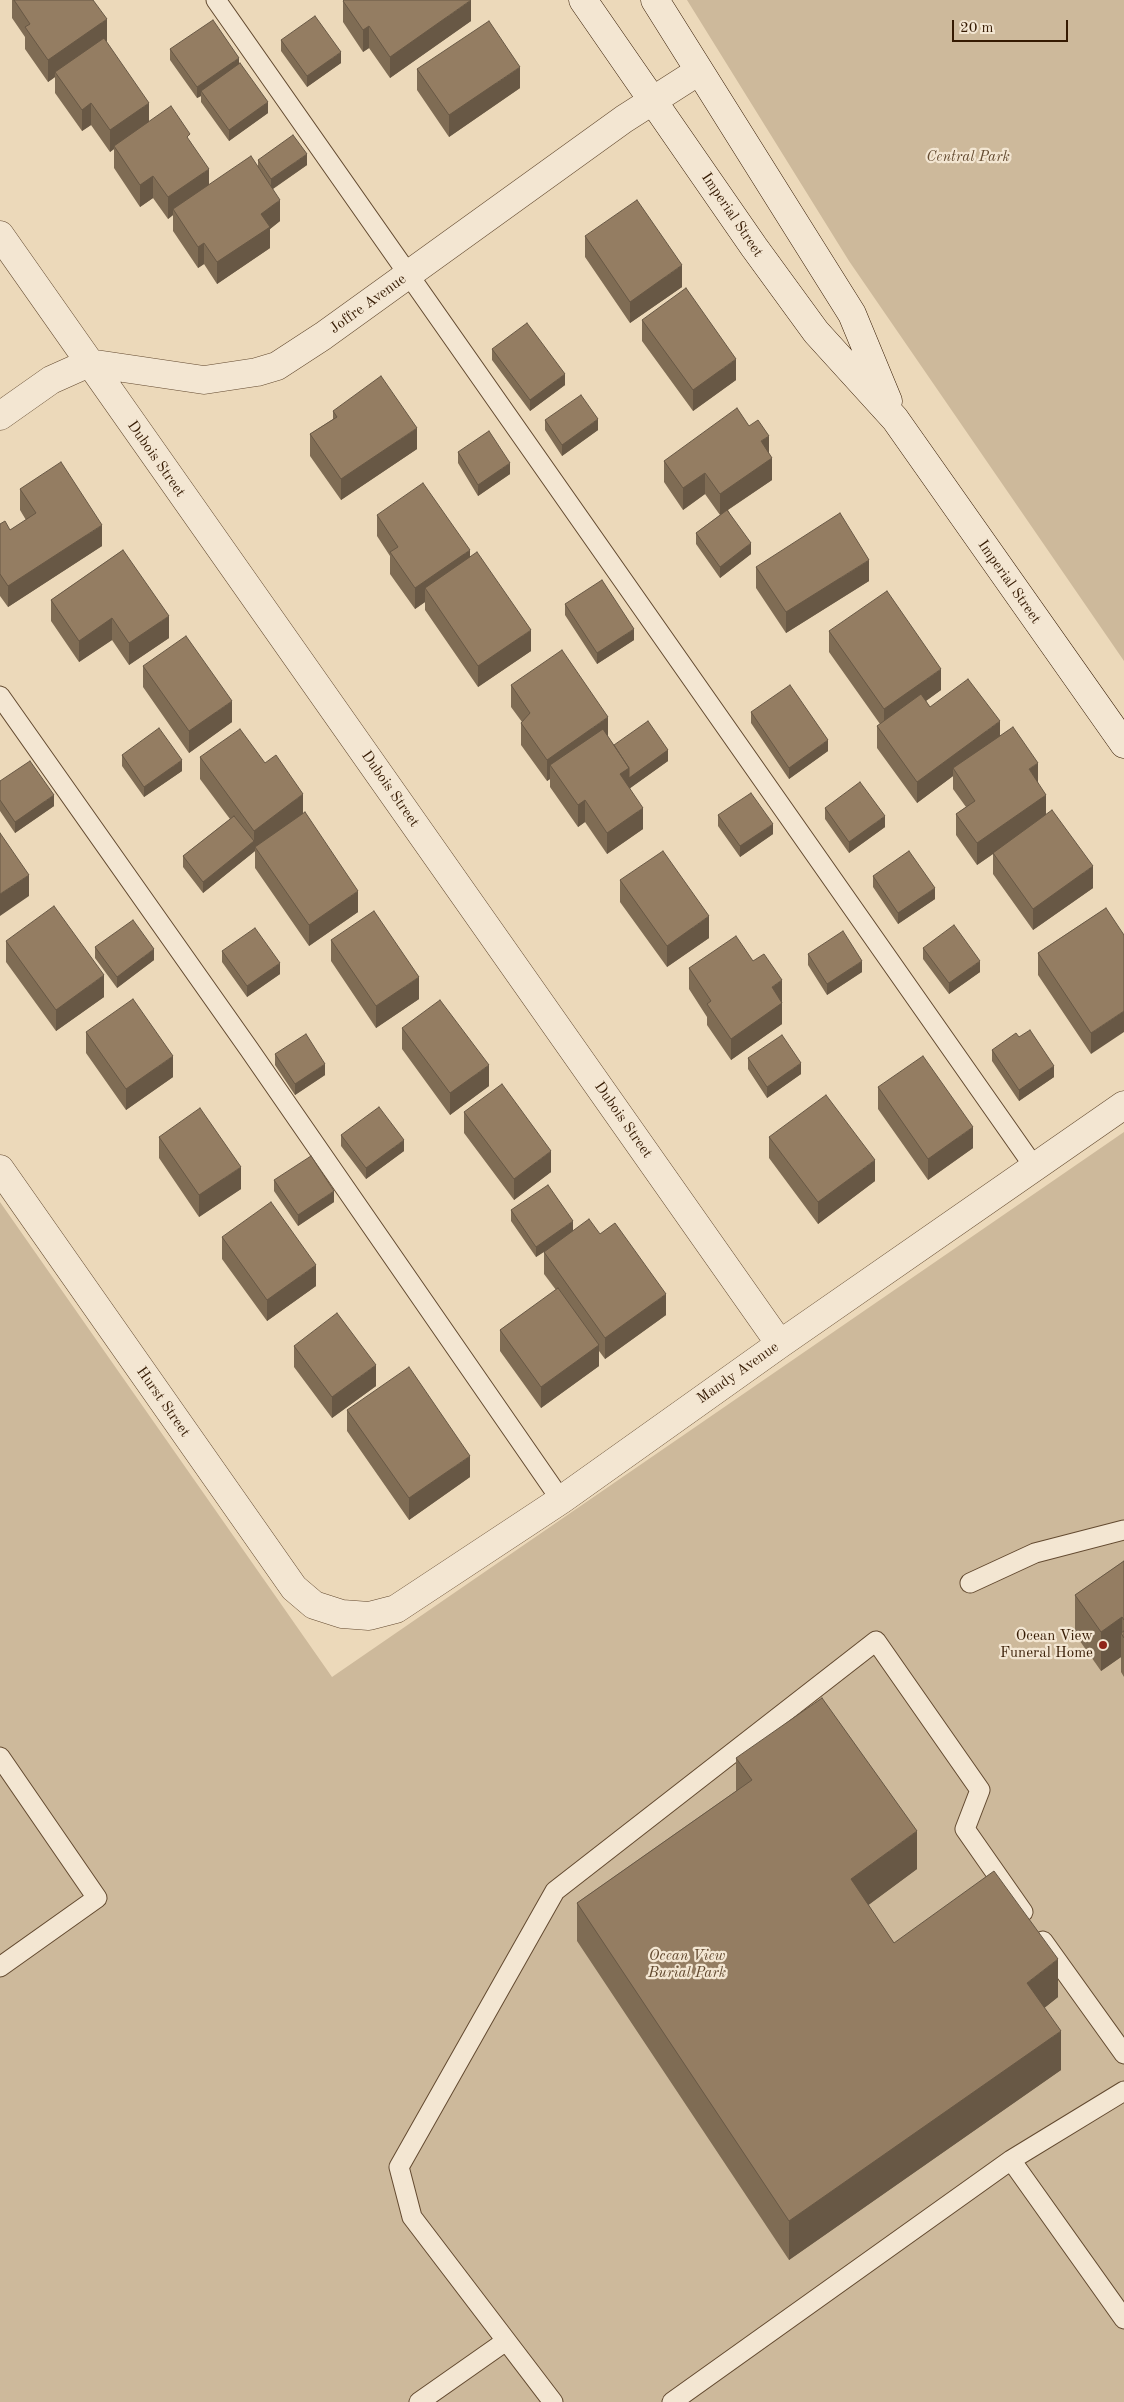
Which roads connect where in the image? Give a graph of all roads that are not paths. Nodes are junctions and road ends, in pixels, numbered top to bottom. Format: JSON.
{"nodes":[{"id":1,"x":216,"y":0,"type":"edge"},
{"id":2,"x":583,"y":0,"type":"edge"},
{"id":3,"x":655,"y":0,"type":"edge"},
{"id":4,"x":699,"y":71,"type":"junction"},
{"id":5,"x":654,"y":100,"type":"junction"},
{"id":6,"x":0,"y":235,"type":"edge"},
{"id":7,"x":408,"y":275,"type":"junction"},
{"id":8,"x":89,"y":363,"type":"junction"},
{"id":9,"x":0,"y":416,"type":"edge"},
{"id":10,"x":895,"y":419,"type":"junction"},
{"id":11,"x":0,"y":696,"type":"edge"},
{"id":12,"x":1124,"y":744,"type":"edge"},
{"id":13,"x":1124,"y":1105,"type":"edge"},
{"id":14,"x":1035,"y":1168,"type":"junction"},
{"id":15,"x":0,"y":1169,"type":"edge"},
{"id":16,"x":780,"y":1344,"type":"junction"},
{"id":17,"x":561,"y":1500,"type":"junction"},
{"id":18,"x":1124,"y":1530,"type":"edge"},
{"id":19,"x":970,"y":1583,"type":"dead end"},
{"id":20,"x":342,"y":1614,"type":"joint"},
{"id":21,"x":0,"y":1757,"type":"edge"},
{"id":22,"x":0,"y":1967,"type":"edge"},
{"id":23,"x":1124,"y":2054,"type":"edge"},
{"id":24,"x":1124,"y":2091,"type":"edge"},
{"id":25,"x":1011,"y":2160,"type":"junction"},
{"id":26,"x":1124,"y":2319,"type":"edge"},
{"id":27,"x":506,"y":2341,"type":"junction"},
{"id":28,"x":419,"y":2402,"type":"edge"},
{"id":29,"x":554,"y":2402,"type":"edge"},
{"id":30,"x":672,"y":2402,"type":"edge"}],
"edges":[{"from":1,"to":7,"type":"lane"},
{"from":2,"to":5,"type":"street","name":"Imperial Street"},
{"from":3,"to":4,"type":"street","name":"Imperial Street"},
{"from":4,"to":5,"type":"street","name":"Joffre Avenue"},
{"from":4,"to":10,"type":"street","name":"Imperial Street"},
{"from":5,"to":7,"type":"street","name":"Joffre Avenue"},
{"from":5,"to":10,"type":"street","name":"Imperial Street"},
{"from":6,"to":8,"type":"street","name":"Dubois Street"},
{"from":7,"to":8,"type":"street","name":"Joffre Avenue"},
{"from":7,"to":14,"type":"lane"},
{"from":8,"to":9,"type":"street"},
{"from":8,"to":16,"type":"street","name":"Dubois Street"},
{"from":10,"to":12,"type":"street","name":"Imperial Street"},
{"from":11,"to":17,"type":"lane"},
{"from":13,"to":14,"type":"street","name":"Mandy Avenue"},
{"from":14,"to":16,"type":"street","name":"Mandy Avenue"},
{"from":15,"to":20,"type":"street","name":"Hurst Street"},
{"from":16,"to":17,"type":"street","name":"Mandy Avenue"},
{"from":17,"to":20,"type":"street","name":"Mandy Avenue"},
{"from":18,"to":19,"type":"lane"},
{"from":21,"to":22,"type":"lane"},
{"from":23,"to":27,"type":"lane"},
{"from":24,"to":25,"type":"lane"},
{"from":25,"to":26,"type":"lane"},
{"from":25,"to":30,"type":"lane"},
{"from":27,"to":28,"type":"lane"},
{"from":27,"to":29,"type":"lane"}]}
